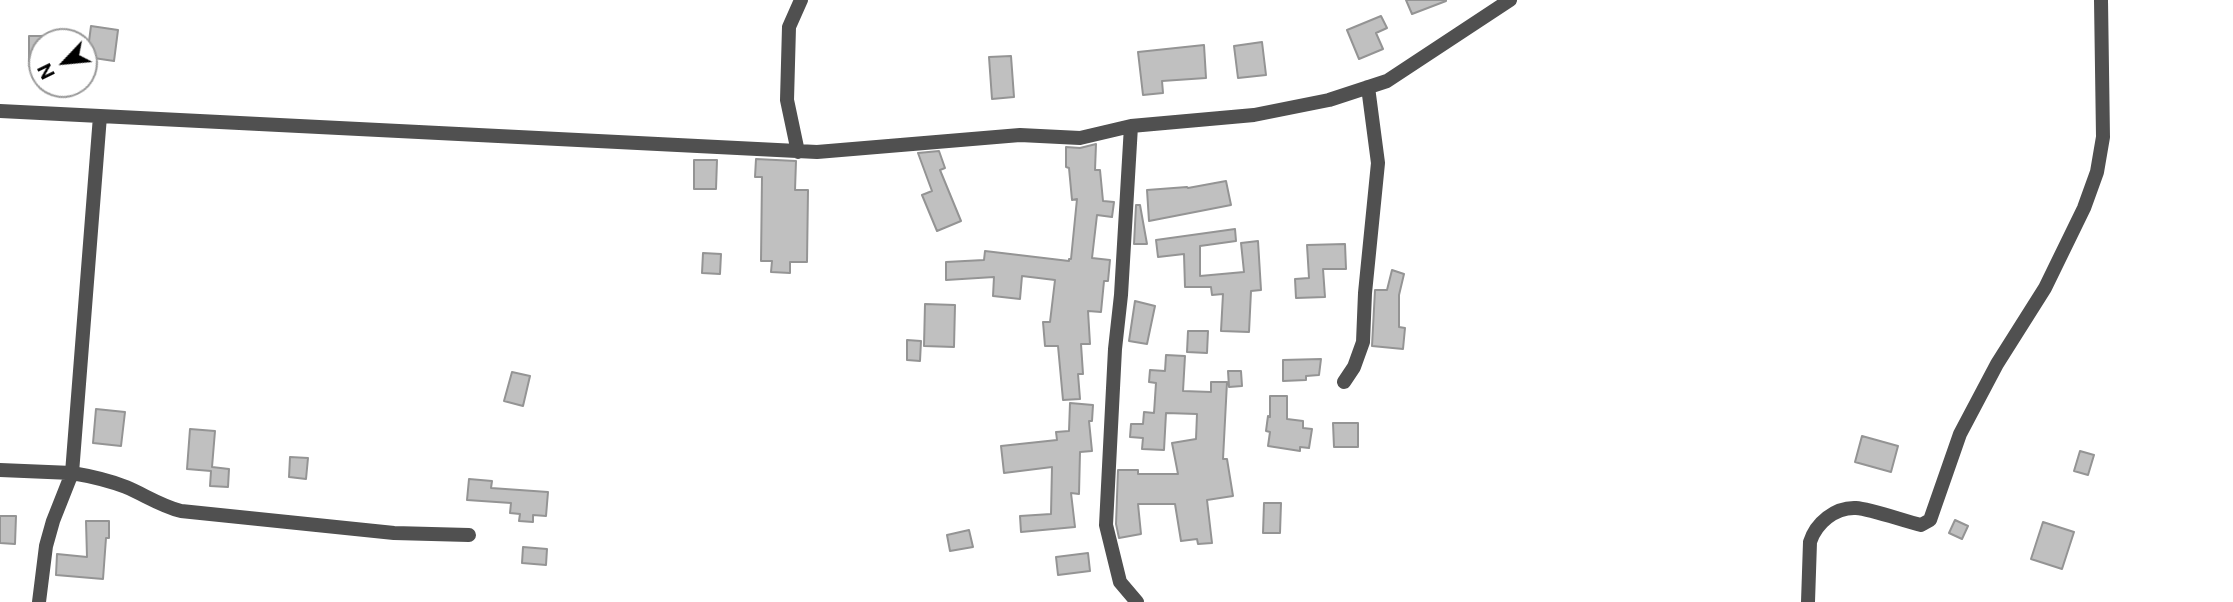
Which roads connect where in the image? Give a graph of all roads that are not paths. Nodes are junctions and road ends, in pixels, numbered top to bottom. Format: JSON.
{"nodes":[{"id":1,"x":801,"y":0,"type":"edge"},
{"id":2,"x":1510,"y":0,"type":"edge"},
{"id":3,"x":2101,"y":0,"type":"edge"},
{"id":4,"x":1368,"y":87,"type":"junction"},
{"id":5,"x":0,"y":111,"type":"edge"},
{"id":6,"x":100,"y":116,"type":"junction"},
{"id":7,"x":1131,"y":127,"type":"junction"},
{"id":8,"x":798,"y":152,"type":"junction"},
{"id":9,"x":1343,"y":382,"type":"dead end"},
{"id":10,"x":0,"y":470,"type":"edge"},
{"id":11,"x":72,"y":473,"type":"junction"},
{"id":12,"x":469,"y":535,"type":"dead end"},
{"id":13,"x":39,"y":602,"type":"edge"},
{"id":14,"x":1137,"y":602,"type":"edge"},
{"id":15,"x":1808,"y":602,"type":"edge"}],
"edges":[{"from":1,"to":8,"type":"street"},
{"from":2,"to":4,"type":"street"},
{"from":3,"to":15,"type":"street"},
{"from":4,"to":7,"type":"street"},
{"from":4,"to":9,"type":"street"},
{"from":5,"to":6,"type":"street"},
{"from":6,"to":8,"type":"street"},
{"from":6,"to":11,"type":"street"},
{"from":7,"to":8,"type":"street"},
{"from":7,"to":14,"type":"street"},
{"from":10,"to":11,"type":"street"},
{"from":11,"to":12,"type":"street"},
{"from":11,"to":13,"type":"street"}]}
